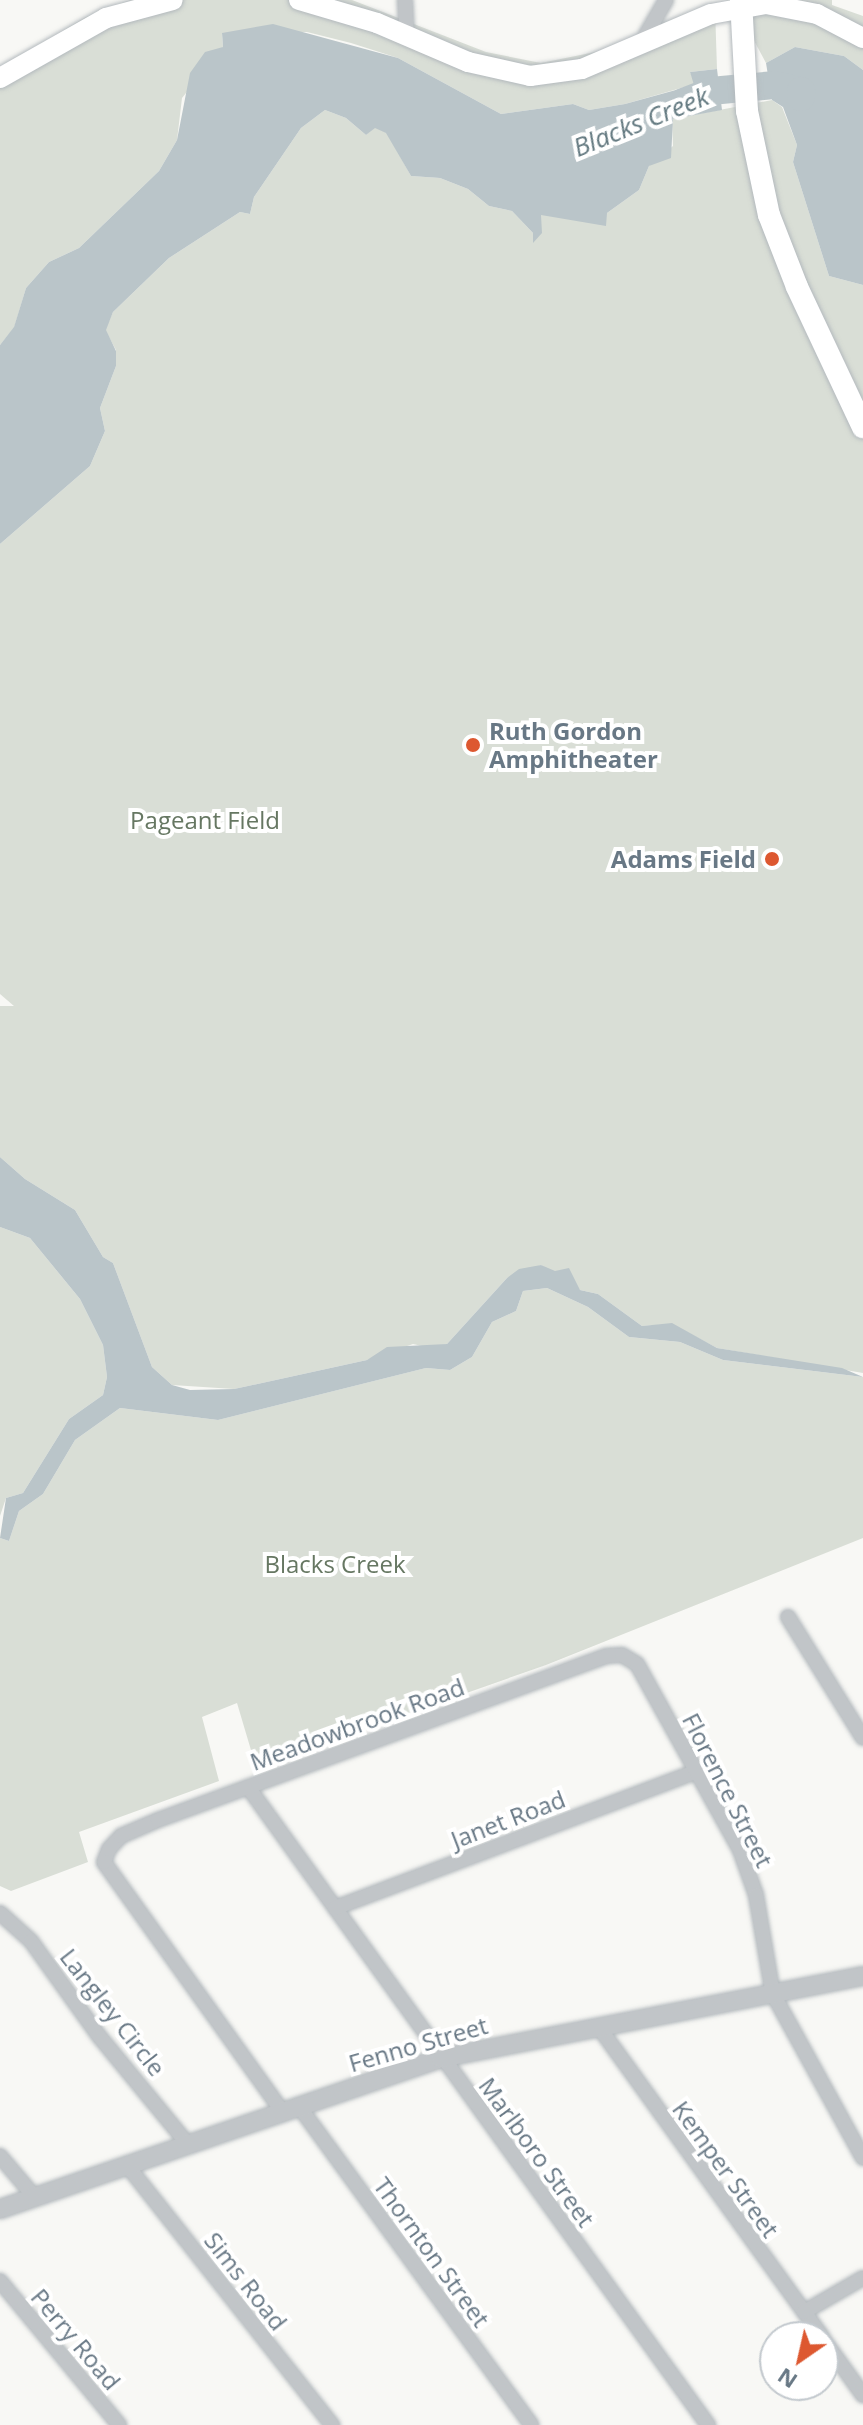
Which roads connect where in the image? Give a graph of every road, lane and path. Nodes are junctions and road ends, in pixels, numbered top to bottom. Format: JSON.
{"nodes":[{"id":1,"x":173,"y":0,"type":"edge"},
{"id":2,"x":299,"y":0,"type":"edge"},
{"id":3,"x":405,"y":0,"type":"edge"},
{"id":4,"x":666,"y":0,"type":"edge"},
{"id":5,"x":740,"y":4,"type":"edge"},
{"id":6,"x":407,"y":35,"type":"junction"},
{"id":7,"x":863,"y":38,"type":"edge"},
{"id":8,"x":638,"y":48,"type":"junction"},
{"id":9,"x":0,"y":78,"type":"edge"},
{"id":10,"x":863,"y":427,"type":"edge"},
{"id":11,"x":788,"y":1617,"type":"dead end"},
{"id":12,"x":637,"y":1664,"type":"joint"},
{"id":13,"x":863,"y":1738,"type":"edge"},
{"id":14,"x":698,"y":1771,"type":"junction"},
{"id":15,"x":248,"y":1787,"type":"junction"},
{"id":16,"x":104,"y":1862,"type":"joint"},
{"id":17,"x":335,"y":1908,"type":"junction"},
{"id":18,"x":0,"y":1913,"type":"edge"},
{"id":19,"x":863,"y":1976,"type":"edge"},
{"id":20,"x":773,"y":1994,"type":"junction"},
{"id":21,"x":598,"y":2026,"type":"junction"},
{"id":22,"x":441,"y":2058,"type":"junction"},
{"id":23,"x":290,"y":2108,"type":"junction"},
{"id":24,"x":187,"y":2143,"type":"junction"},
{"id":25,"x":0,"y":2156,"type":"edge"},
{"id":26,"x":863,"y":2158,"type":"edge"},
{"id":27,"x":126,"y":2164,"type":"junction"},
{"id":28,"x":33,"y":2195,"type":"junction"},
{"id":29,"x":0,"y":2209,"type":"edge"},
{"id":30,"x":863,"y":2278,"type":"edge"},
{"id":31,"x":0,"y":2281,"type":"edge"},
{"id":32,"x":804,"y":2312,"type":"junction"},
{"id":33,"x":810,"y":2321,"type":"edge"},
{"id":34,"x":839,"y":2362,"type":"edge"},
{"id":35,"x":863,"y":2395,"type":"edge"},
{"id":36,"x":119,"y":2425,"type":"edge"},
{"id":37,"x":332,"y":2425,"type":"edge"},
{"id":38,"x":531,"y":2425,"type":"edge"},
{"id":39,"x":708,"y":2425,"type":"edge"}],
"edges":[{"from":1,"to":9,"type":"main road"},
{"from":2,"to":6,"type":"main road"},
{"from":3,"to":6,"type":"street"},
{"from":4,"to":8,"type":"street"},
{"from":5,"to":7,"type":"main road"},
{"from":5,"to":8,"type":"main road"},
{"from":5,"to":10,"type":"main road"},
{"from":6,"to":8,"type":"main road"},
{"from":11,"to":13,"type":"street"},
{"from":12,"to":14,"type":"street","name":"Florence Street"},
{"from":12,"to":15,"type":"street","name":"Meadowbrook Road"},
{"from":14,"to":17,"type":"street","name":"Janet Road"},
{"from":14,"to":20,"type":"street","name":"Florence Street"},
{"from":15,"to":16,"type":"street","name":"Meadowbrook Road"},
{"from":15,"to":17,"type":"street","name":"Marlboro Street"},
{"from":16,"to":23,"type":"street","name":"Thornton Street"},
{"from":17,"to":22,"type":"street","name":"Marlboro Street"},
{"from":18,"to":24,"type":"street","name":"Langley Circle"},
{"from":19,"to":20,"type":"street","name":"Fenno Street"},
{"from":20,"to":21,"type":"street","name":"Fenno Street"},
{"from":20,"to":26,"type":"street","name":"Florence Street"},
{"from":21,"to":22,"type":"street","name":"Fenno Street"},
{"from":21,"to":32,"type":"street","name":"Kemper Street"},
{"from":22,"to":23,"type":"street","name":"Fenno Street"},
{"from":22,"to":39,"type":"street","name":"Marlboro Street"},
{"from":23,"to":24,"type":"street","name":"Fenno Street"},
{"from":23,"to":38,"type":"street","name":"Thornton Street"},
{"from":24,"to":27,"type":"street","name":"Fenno Street"},
{"from":25,"to":28,"type":"street"},
{"from":27,"to":28,"type":"street","name":"Fenno Street"},
{"from":27,"to":37,"type":"street","name":"Sims Road"},
{"from":28,"to":29,"type":"street","name":"Fenno Street"},
{"from":30,"to":32,"type":"street"},
{"from":31,"to":36,"type":"street","name":"Perry Road"},
{"from":32,"to":33,"type":"street","name":"Kemper Street"},
{"from":34,"to":35,"type":"street","name":"Kemper Street"}]}
